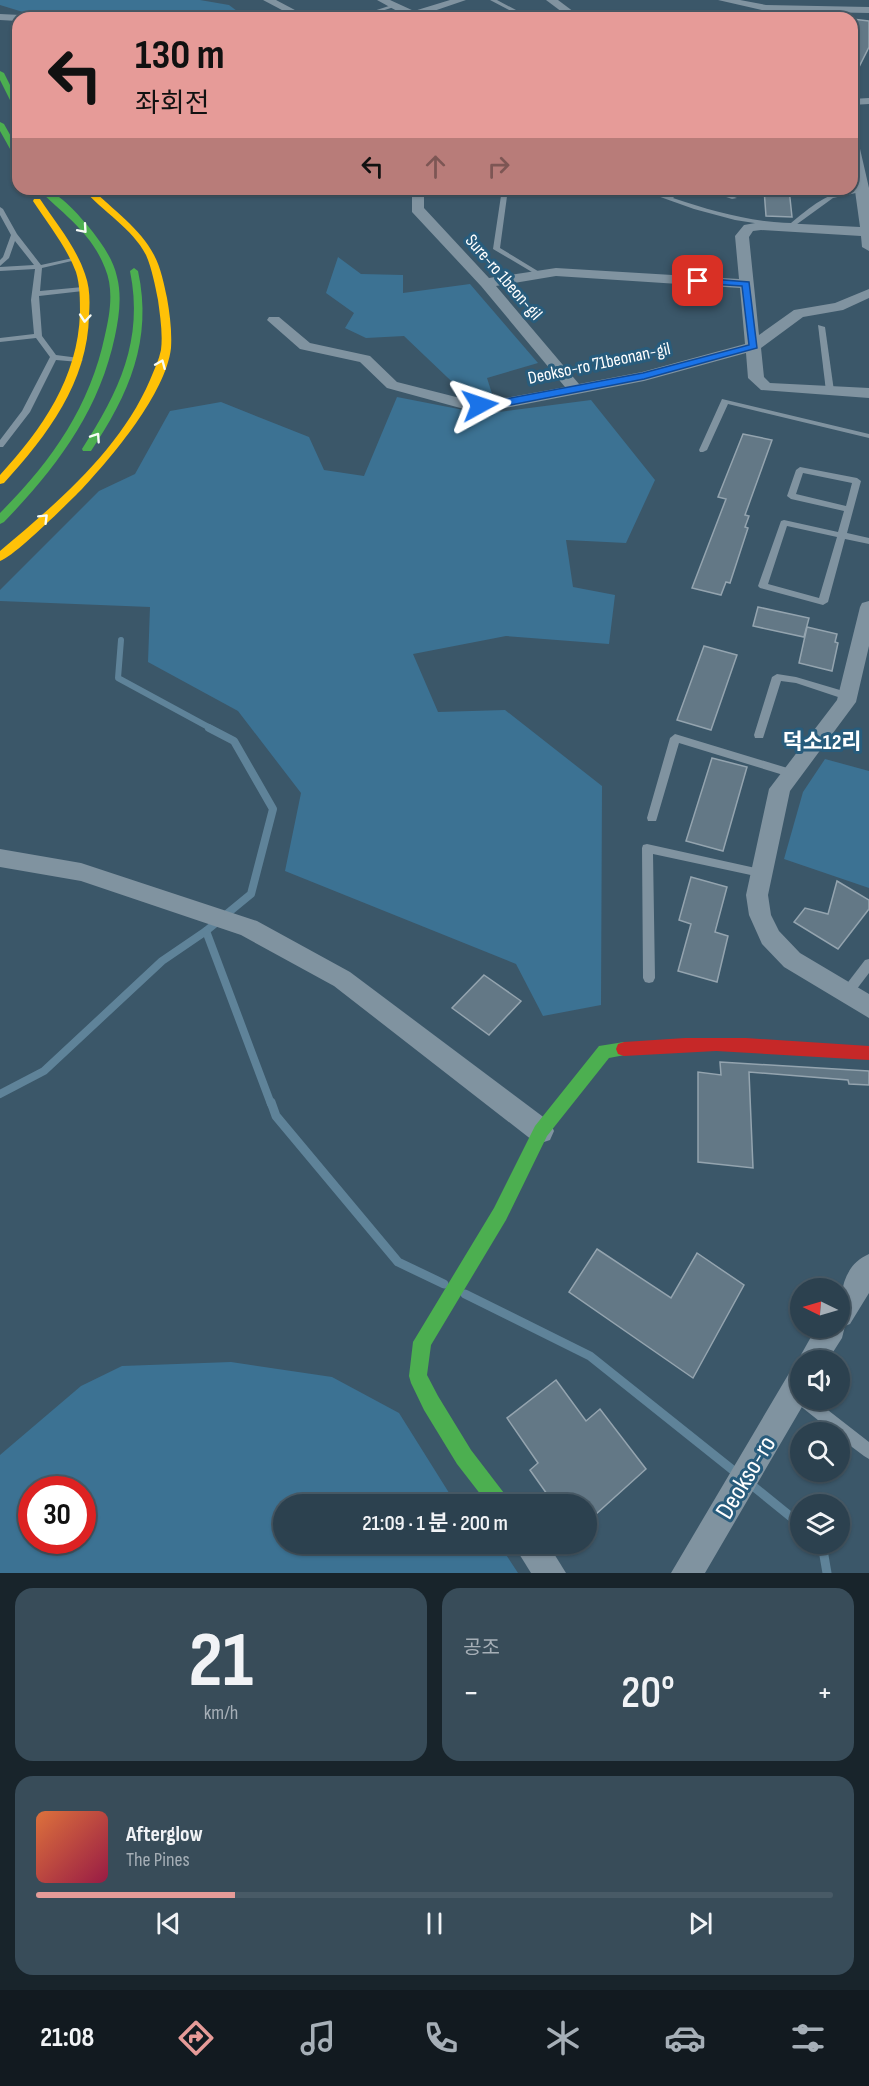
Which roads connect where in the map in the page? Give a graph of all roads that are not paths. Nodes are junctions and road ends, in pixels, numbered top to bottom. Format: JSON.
{"nodes":[{"id":1,"x":268,"y":0,"type":"edge"},
{"id":2,"x":382,"y":0,"type":"edge"},
{"id":3,"x":461,"y":0,"type":"edge"},
{"id":4,"x":493,"y":0,"type":"edge"},
{"id":5,"x":723,"y":0,"type":"edge"},
{"id":6,"x":795,"y":0,"type":"edge"},
{"id":7,"x":555,"y":2,"type":"edge"},
{"id":8,"x":575,"y":2,"type":"dead end"},
{"id":9,"x":394,"y":6,"type":"junction"},
{"id":10,"x":820,"y":7,"type":"junction"},
{"id":11,"x":869,"y":10,"type":"edge"},
{"id":12,"x":293,"y":12,"type":"edge"},
{"id":13,"x":374,"y":12,"type":"edge"},
{"id":14,"x":405,"y":12,"type":"edge"},
{"id":15,"x":429,"y":12,"type":"edge"},
{"id":16,"x":516,"y":12,"type":"edge"},
{"id":17,"x":569,"y":12,"type":"edge"},
{"id":18,"x":0,"y":73,"type":"edge"},
{"id":19,"x":12,"y":96,"type":"edge"},
{"id":20,"x":0,"y":124,"type":"edge"},
{"id":21,"x":12,"y":145,"type":"edge"},
{"id":22,"x":858,"y":157,"type":"edge"},
{"id":23,"x":858,"y":190,"type":"edge"},
{"id":24,"x":863,"y":190,"type":"junction"},
{"id":25,"x":33,"y":195,"type":"edge"},
{"id":26,"x":51,"y":195,"type":"edge"},
{"id":27,"x":82,"y":195,"type":"edge"},
{"id":28,"x":93,"y":195,"type":"edge"},
{"id":29,"x":416,"y":195,"type":"edge"},
{"id":30,"x":504,"y":195,"type":"edge"},
{"id":31,"x":659,"y":195,"type":"edge"},
{"id":32,"x":672,"y":195,"type":"edge"},
{"id":33,"x":725,"y":195,"type":"edge"},
{"id":34,"x":832,"y":195,"type":"edge"},
{"id":35,"x":668,"y":198,"type":"junction"},
{"id":36,"x":734,"y":198,"type":"dead end"},
{"id":37,"x":0,"y":209,"type":"edge"},
{"id":38,"x":105,"y":227,"type":"dead end"},
{"id":39,"x":869,"y":232,"type":"edge"},
{"id":40,"x":14,"y":235,"type":"junction"},
{"id":41,"x":869,"y":247,"type":"edge"},
{"id":42,"x":126,"y":256,"type":"dead end"},
{"id":43,"x":73,"y":260,"type":"junction"},
{"id":44,"x":0,"y":264,"type":"edge"},
{"id":45,"x":39,"y":267,"type":"junction"},
{"id":46,"x":0,"y":269,"type":"edge"},
{"id":47,"x":539,"y":274,"type":"junction"},
{"id":48,"x":486,"y":283,"type":"junction"},
{"id":49,"x":746,"y":284,"type":"junction"},
{"id":50,"x":83,"y":289,"type":"junction"},
{"id":51,"x":869,"y":293,"type":"edge"},
{"id":52,"x":36,"y":294,"type":"junction"},
{"id":53,"x":274,"y":320,"type":"dead end"},
{"id":54,"x":821,"y":327,"type":"dead end"},
{"id":55,"x":38,"y":336,"type":"junction"},
{"id":56,"x":0,"y":340,"type":"edge"},
{"id":57,"x":754,"y":346,"type":"junction"},
{"id":58,"x":54,"y":357,"type":"junction"},
{"id":59,"x":79,"y":360,"type":"junction"},
{"id":60,"x":574,"y":388,"type":"junction"},
{"id":61,"x":830,"y":390,"type":"junction"},
{"id":62,"x":869,"y":393,"type":"edge"},
{"id":63,"x":869,"y":436,"type":"edge"},
{"id":64,"x":0,"y":445,"type":"edge"},
{"id":65,"x":703,"y":450,"type":"dead end"},
{"id":66,"x":78,"y":460,"type":"dead end"},
{"id":67,"x":0,"y":481,"type":"edge"},
{"id":68,"x":58,"y":486,"type":"dead end"},
{"id":69,"x":849,"y":509,"type":"junction"},
{"id":70,"x":0,"y":519,"type":"edge"},
{"id":71,"x":842,"y":536,"type":"junction"},
{"id":72,"x":0,"y":541,"type":"edge"},
{"id":73,"x":869,"y":542,"type":"edge"},
{"id":74,"x":0,"y":556,"type":"edge"},
{"id":75,"x":869,"y":607,"type":"edge"},
{"id":76,"x":862,"y":669,"type":"edge"},
{"id":77,"x":848,"y":696,"type":"junction"},
{"id":78,"x":759,"y":735,"type":"dead end"},
{"id":79,"x":790,"y":773,"type":"junction"},
{"id":80,"x":652,"y":818,"type":"dead end"},
{"id":81,"x":0,"y":858,"type":"edge"},
{"id":82,"x":760,"y":873,"type":"junction"},
{"id":83,"x":869,"y":964,"type":"edge"},
{"id":84,"x":649,"y":978,"type":"dead end"},
{"id":85,"x":846,"y":994,"type":"junction"},
{"id":86,"x":869,"y":1007,"type":"edge"},
{"id":87,"x":869,"y":1053,"type":"edge"},
{"id":88,"x":541,"y":1131,"type":"junction"},
{"id":89,"x":869,"y":1268,"type":"edge"},
{"id":90,"x":850,"y":1298,"type":"edge"},
{"id":91,"x":790,"y":1407,"type":"edge"},
{"id":92,"x":821,"y":1410,"type":"edge"},
{"id":93,"x":869,"y":1451,"type":"edge"},
{"id":94,"x":492,"y":1494,"type":"edge"},
{"id":95,"x":536,"y":1554,"type":"edge"},
{"id":96,"x":550,"y":1573,"type":"edge"},
{"id":97,"x":687,"y":1573,"type":"edge"}],
"edges":[{"from":1,"to":12,"type":"street"},
{"from":2,"to":9,"type":"street"},
{"from":3,"to":15,"type":"street"},
{"from":4,"to":16,"type":"lane"},
{"from":5,"to":10,"type":"street"},
{"from":6,"to":10,"type":"street"},
{"from":7,"to":8,"type":"street"},
{"from":7,"to":17,"type":"street"},
{"from":9,"to":13,"type":"lane"},
{"from":9,"to":14,"type":"street"},
{"from":10,"to":11,"type":"street"},
{"from":18,"to":19,"type":"main road"},
{"from":20,"to":21,"type":"main road"},
{"from":22,"to":24,"type":"street"},
{"from":23,"to":24,"type":"lane"},
{"from":24,"to":39,"type":"street"},
{"from":25,"to":43,"type":"main road"},
{"from":26,"to":70,"type":"main road","one_way":true},
{"from":27,"to":38,"type":"main road"},
{"from":74,"to":28,"type":"main road","one_way":true},
{"from":29,"to":48,"type":"street","name":"Sure-ro 1beon-gil"},
{"from":30,"to":47,"type":"lane"},
{"from":31,"to":35,"type":"lane"},
{"from":32,"to":35,"type":"lane"},
{"from":33,"to":36,"type":"lane"},
{"from":34,"to":35,"type":"lane"},
{"from":37,"to":40,"type":"lane"},
{"from":39,"to":41,"type":"street"},
{"from":39,"to":49,"type":"street"},
{"from":40,"to":44,"type":"lane"},
{"from":40,"to":45,"type":"lane"},
{"from":66,"to":42,"type":"main road","one_way":true},
{"from":43,"to":45,"type":"lane"},
{"from":43,"to":50,"type":"main road"},
{"from":45,"to":46,"type":"lane"},
{"from":45,"to":52,"type":"lane"},
{"from":47,"to":48,"type":"street"},
{"from":47,"to":49,"type":"street"},
{"from":48,"to":60,"type":"street","name":"Sure-ro 1beon-gil"},
{"from":49,"to":57,"type":"street"},
{"from":50,"to":52,"type":"lane"},
{"from":50,"to":59,"type":"main road","one_way":true},
{"from":51,"to":57,"type":"street","name":"Deokso-ro 71beonan-gil"},
{"from":52,"to":55,"type":"lane"},
{"from":53,"to":60,"type":"street","name":"Deokso-ro 71beonan-gil"},
{"from":54,"to":61,"type":"lane"},
{"from":55,"to":56,"type":"lane"},
{"from":55,"to":58,"type":"lane"},
{"from":57,"to":60,"type":"street","name":"Deokso-ro 71beonan-gil"},
{"from":57,"to":61,"type":"street"},
{"from":58,"to":59,"type":"lane"},
{"from":58,"to":64,"type":"lane"},
{"from":59,"to":67,"type":"main road"},
{"from":61,"to":62,"type":"street"},
{"from":63,"to":65,"type":"lane"},
{"from":68,"to":72,"type":"main road"},
{"from":69,"to":69,"type":"lane"},
{"from":69,"to":71,"type":"lane"},
{"from":71,"to":71,"type":"lane"},
{"from":71,"to":73,"type":"lane"},
{"from":75,"to":76,"type":"street"},
{"from":76,"to":77,"type":"street"},
{"from":77,"to":78,"type":"lane"},
{"from":77,"to":79,"type":"street"},
{"from":79,"to":80,"type":"lane"},
{"from":79,"to":82,"type":"street"},
{"from":81,"to":88,"type":"street"},
{"from":82,"to":84,"type":"lane"},
{"from":82,"to":85,"type":"street"},
{"from":83,"to":85,"type":"lane"},
{"from":85,"to":86,"type":"street"},
{"from":87,"to":88,"type":"main road"},
{"from":88,"to":94,"type":"main road"},
{"from":89,"to":90,"type":"street"},
{"from":91,"to":97,"type":"street","name":"Deokso-ro"},
{"from":92,"to":93,"type":"lane"},
{"from":95,"to":96,"type":"street"}]}
